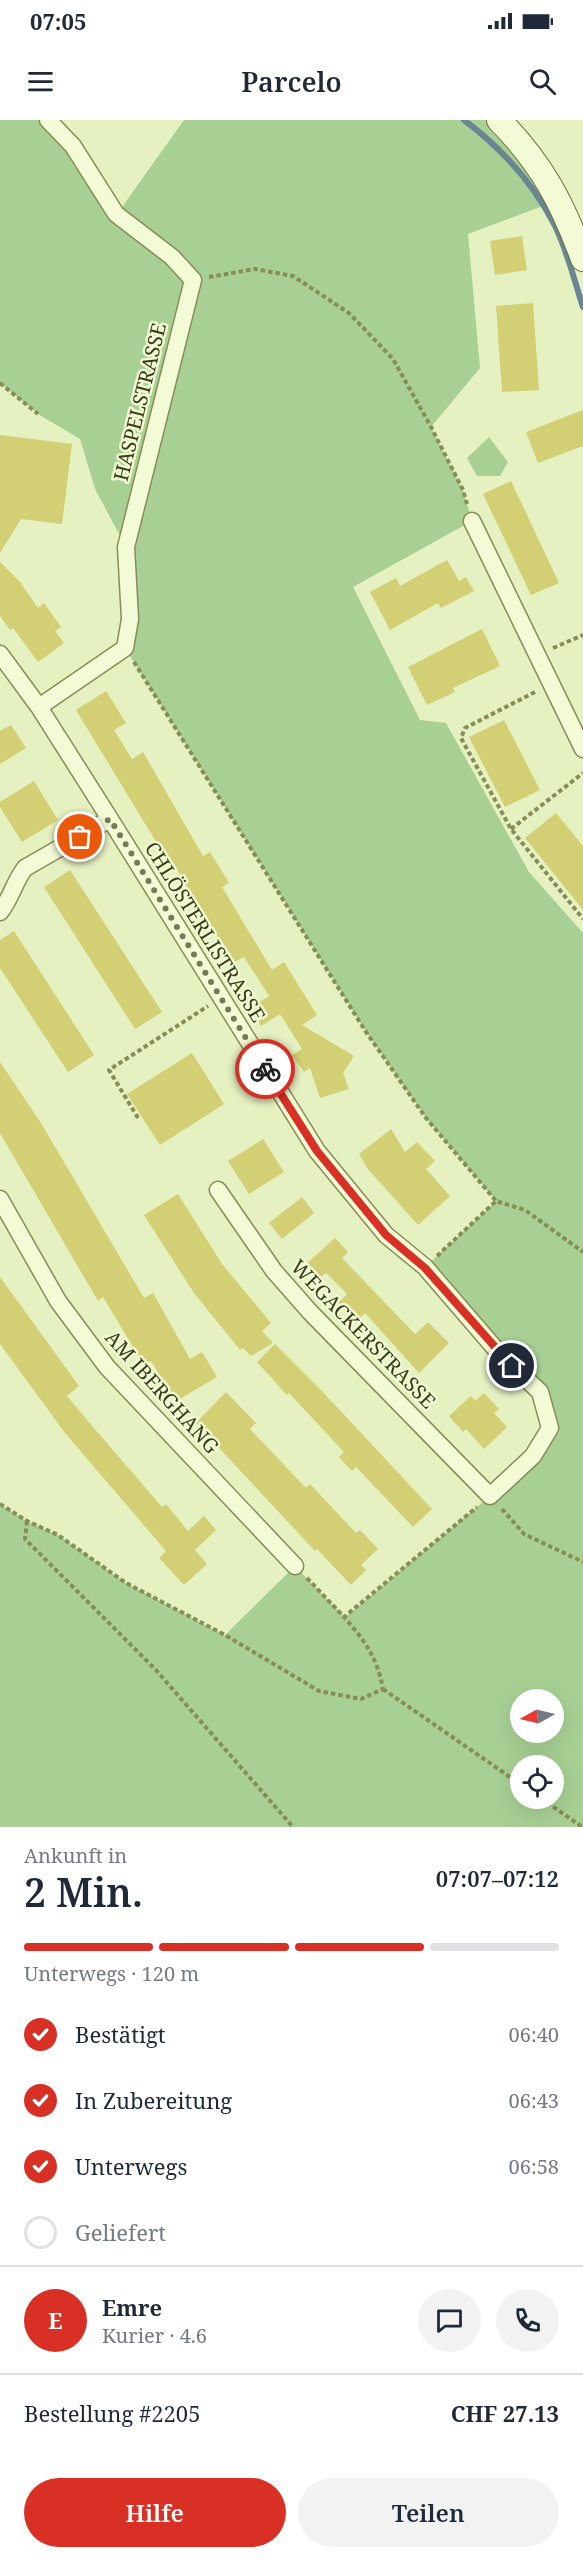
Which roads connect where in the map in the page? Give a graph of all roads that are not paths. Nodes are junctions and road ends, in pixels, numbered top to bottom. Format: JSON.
{"nodes":[{"id":1,"x":48,"y":120,"type":"edge"},
{"id":2,"x":499,"y":120,"type":"edge"},
{"id":3,"x":583,"y":259,"type":"edge"},
{"id":4,"x":471,"y":521,"type":"road end"},
{"id":5,"x":0,"y":654,"type":"edge"},
{"id":6,"x":39,"y":707,"type":"junction"},
{"id":7,"x":583,"y":749,"type":"edge"},
{"id":8,"x":110,"y":819,"type":"junction"},
{"id":9,"x":0,"y":912,"type":"edge"},
{"id":10,"x":218,"y":1190,"type":"dead end"},
{"id":11,"x":0,"y":1199,"type":"edge"},
{"id":12,"x":490,"y":1496,"type":"joint"},
{"id":13,"x":295,"y":1566,"type":"road end"}],
"edges":[{"from":1,"to":6,"type":"street","name":"HASPELSTRASSE"},
{"from":2,"to":3,"type":"street"},
{"from":4,"to":7,"type":"street"},
{"from":5,"to":6,"type":"street","name":"CHLÖSTERLISTRASSE"},
{"from":6,"to":8,"type":"street","name":"CHLÖSTERLISTRASSE"},
{"from":8,"to":9,"type":"street"},
{"from":8,"to":12,"type":"street","name":"CHLÖSTERLISTRASSE"},
{"from":10,"to":12,"type":"street","name":"WEGACKERSTRASSE"},
{"from":11,"to":13,"type":"street","name":"AM IBERGHANG"}]}
